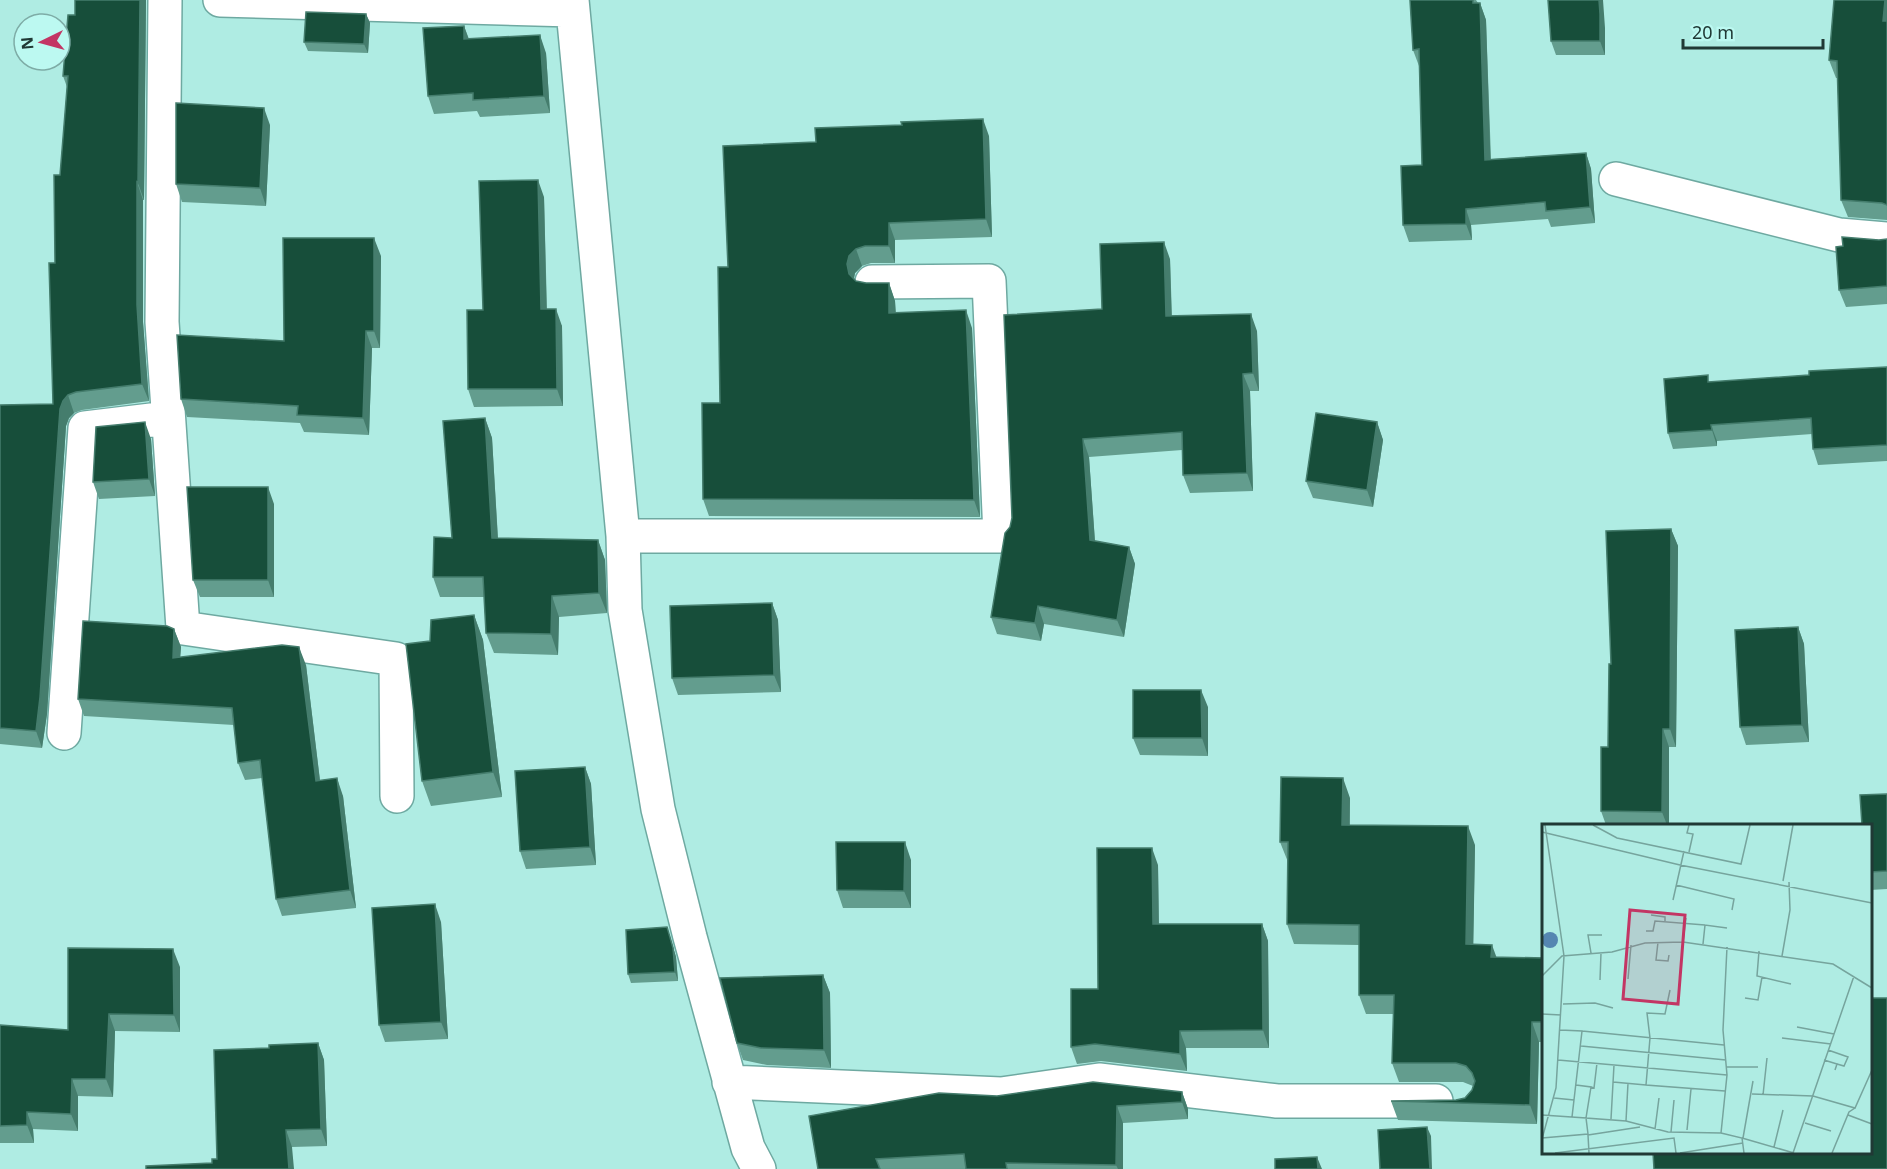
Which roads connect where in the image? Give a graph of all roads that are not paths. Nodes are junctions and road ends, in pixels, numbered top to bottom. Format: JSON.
{"nodes":[{"id":1,"x":165,"y":0,"type":"edge"},
{"id":2,"x":220,"y":0,"type":"edge"},
{"id":3,"x":572,"y":5,"type":"edge"},
{"id":4,"x":1616,"y":179,"type":"dead end"},
{"id":5,"x":1887,"y":239,"type":"edge"},
{"id":6,"x":872,"y":282,"type":"edge"},
{"id":7,"x":168,"y":418,"type":"junction"},
{"id":8,"x":623,"y":536,"type":"junction"},
{"id":9,"x":64,"y":733,"type":"dead end"},
{"id":10,"x":397,"y":796,"type":"dead end"},
{"id":11,"x":729,"y":1082,"type":"junction"},
{"id":12,"x":1463,"y":1101,"type":"edge"},
{"id":13,"x":759,"y":1169,"type":"edge"}],
"edges":[{"from":1,"to":7,"type":"street"},
{"from":2,"to":3,"type":"street"},
{"from":3,"to":8,"type":"street"},
{"from":4,"to":5,"type":"street"},
{"from":6,"to":8,"type":"street"},
{"from":7,"to":9,"type":"street"},
{"from":7,"to":10,"type":"street"},
{"from":8,"to":11,"type":"street"},
{"from":11,"to":12,"type":"street"},
{"from":11,"to":13,"type":"street"}]}
